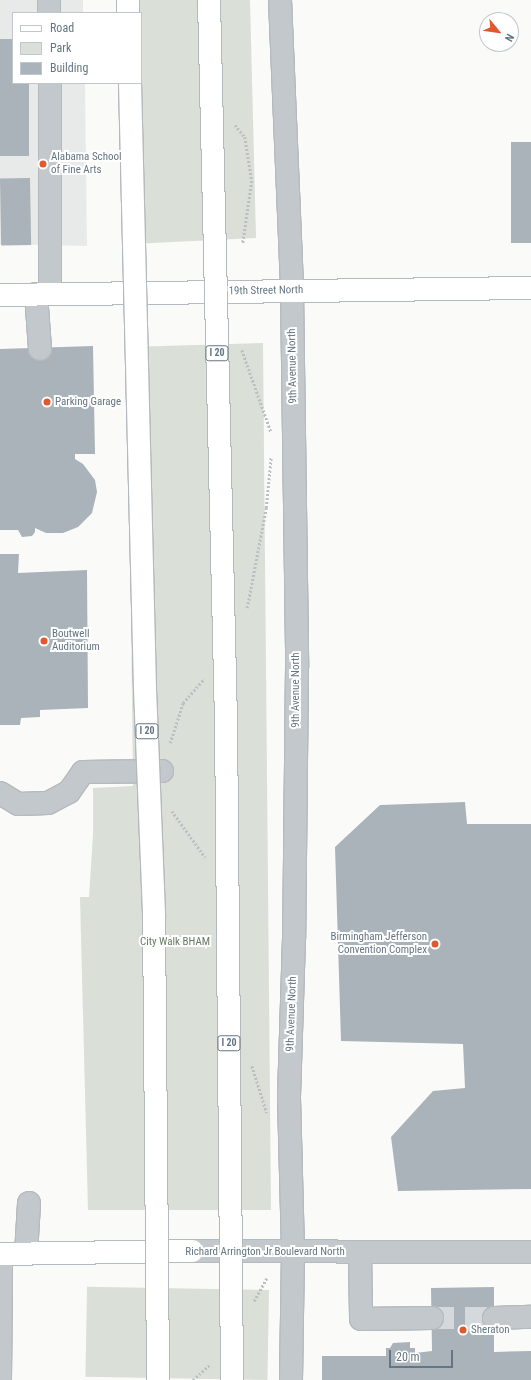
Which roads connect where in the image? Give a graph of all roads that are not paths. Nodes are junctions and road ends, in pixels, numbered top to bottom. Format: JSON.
{"nodes":[{"id":1,"x":49,"y":0,"type":"edge"},
{"id":2,"x":128,"y":0,"type":"edge"},
{"id":3,"x":209,"y":0,"type":"edge"},
{"id":4,"x":280,"y":0,"type":"edge"},
{"id":5,"x":49,"y":12,"type":"edge"},
{"id":6,"x":128,"y":12,"type":"edge"},
{"id":7,"x":50,"y":84,"type":"edge"},
{"id":8,"x":130,"y":84,"type":"edge"},
{"id":9,"x":531,"y":288,"type":"edge"},
{"id":10,"x":292,"y":291,"type":"junction"},
{"id":11,"x":43,"y":294,"type":"junction"},
{"id":12,"x":0,"y":295,"type":"edge"},
{"id":13,"x":40,"y":349,"type":"dead end"},
{"id":14,"x":162,"y":772,"type":"dead end"},
{"id":15,"x":0,"y":793,"type":"edge"},
{"id":16,"x":29,"y":1203,"type":"dead end"},
{"id":17,"x":192,"y":1251,"type":"joint"},
{"id":18,"x":293,"y":1252,"type":"junction"},
{"id":19,"x":360,"y":1252,"type":"junction"},
{"id":20,"x":531,"y":1252,"type":"edge"},
{"id":21,"x":0,"y":1254,"type":"edge"},
{"id":22,"x":26,"y":1254,"type":"junction"},
{"id":23,"x":531,"y":1317,"type":"edge"},
{"id":24,"x":432,"y":1318,"type":"tunnel mouth"},
{"id":25,"x":494,"y":1318,"type":"tunnel mouth"},
{"id":26,"x":0,"y":1380,"type":"edge"},
{"id":27,"x":158,"y":1380,"type":"edge"},
{"id":28,"x":232,"y":1380,"type":"edge"},
{"id":29,"x":291,"y":1380,"type":"edge"}],
"edges":[{"from":1,"to":5,"type":"street"},
{"from":2,"to":6,"type":"main road"},
{"from":3,"to":28,"type":"main road","number":"I 20","bridge":true},
{"from":4,"to":10,"type":"street","name":"9th Avenue North"},
{"from":7,"to":11,"type":"street"},
{"from":8,"to":27,"type":"main road","number":"I 20","bridge":true},
{"from":9,"to":10,"type":"main road","name":"19th Street North"},
{"from":10,"to":11,"type":"main road","name":"19th Street North"},
{"from":10,"to":18,"type":"street","name":"9th Avenue North"},
{"from":11,"to":12,"type":"main road","name":"19th Street North"},
{"from":11,"to":13,"type":"street"},
{"from":14,"to":15,"type":"street"},
{"from":16,"to":22,"type":"street"},
{"from":17,"to":18,"type":"street","name":"Richard Arrington Jr Boulevard North"},
{"from":17,"to":22,"type":"main road","name":"Richard Arrington Jr Boulevard North"},
{"from":18,"to":19,"type":"street","name":"Richard Arrington Jr Boulevard North"},
{"from":18,"to":29,"type":"street","name":"9th Avenue North"},
{"from":19,"to":20,"type":"street","name":"Richard Arrington Jr Boulevard North"},
{"from":19,"to":24,"type":"street"},
{"from":21,"to":22,"type":"main road","name":"Richard Arrington Jr Boulevard North"},
{"from":21,"to":26,"type":"street"},
{"from":23,"to":25,"type":"street"}]}
